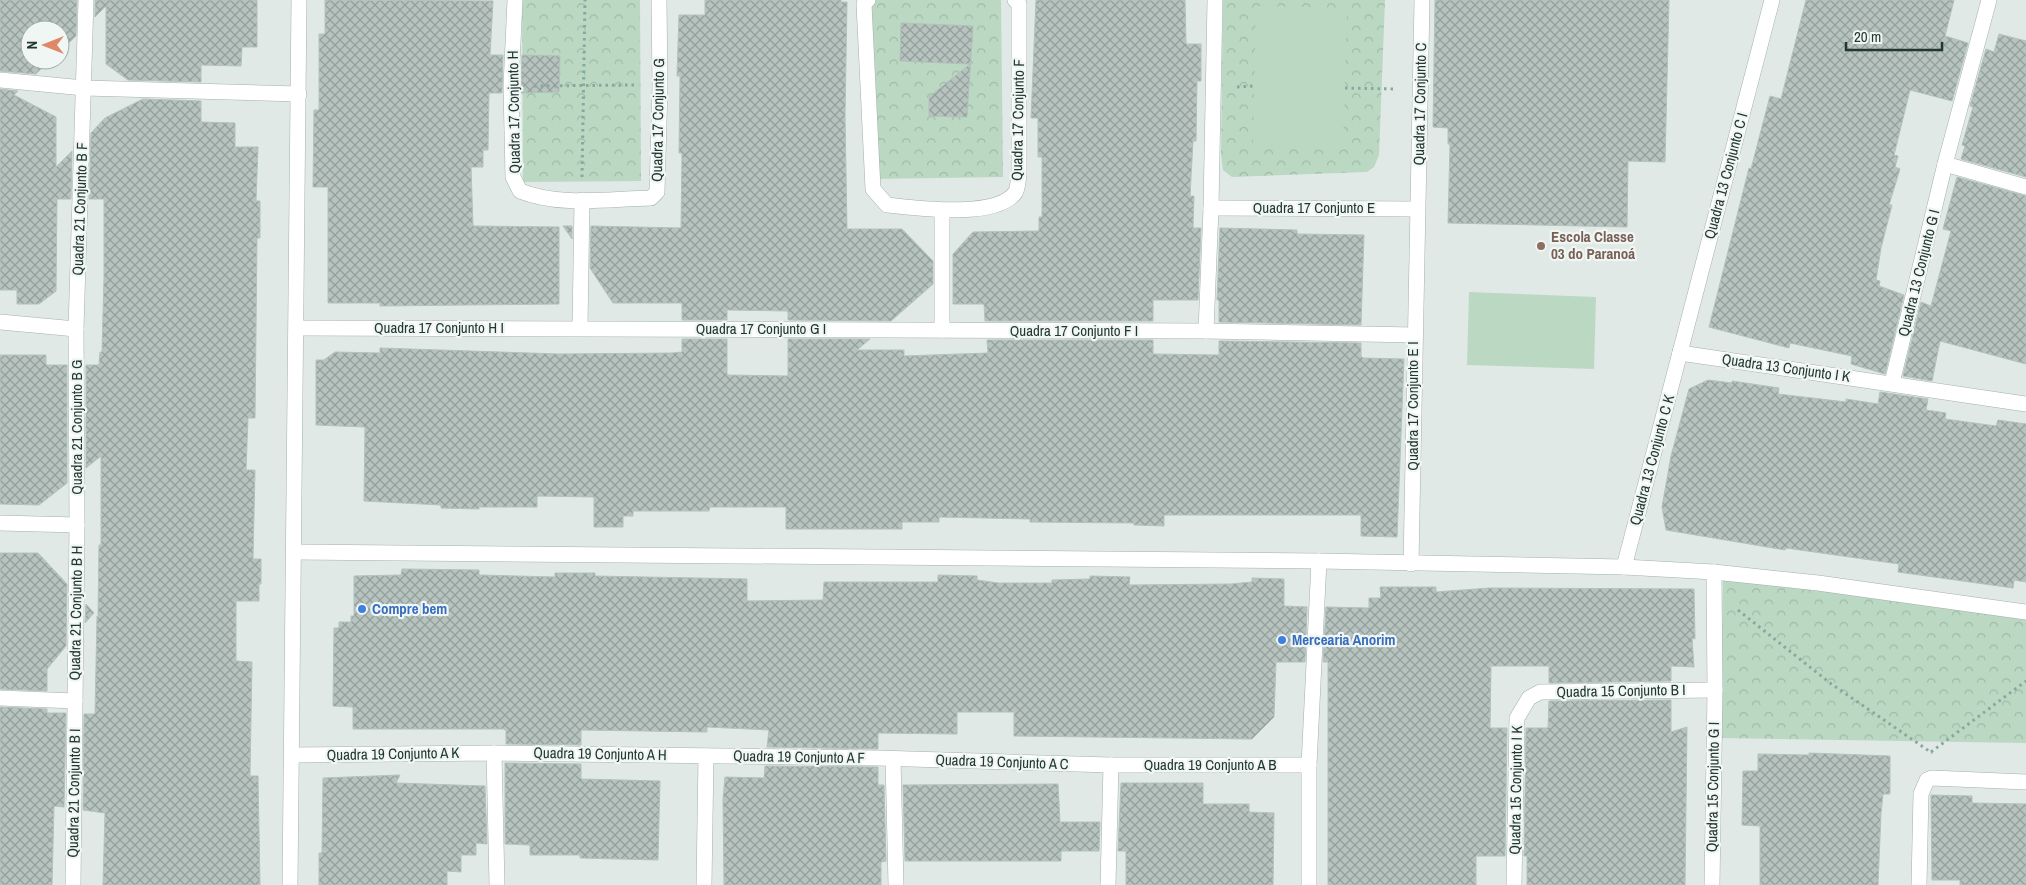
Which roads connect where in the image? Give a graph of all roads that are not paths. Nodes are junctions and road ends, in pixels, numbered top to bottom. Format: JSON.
{"nodes":[{"id":1,"x":86,"y":0,"type":"edge"},
{"id":2,"x":299,"y":0,"type":"edge"},
{"id":3,"x":515,"y":0,"type":"edge"},
{"id":4,"x":659,"y":0,"type":"edge"},
{"id":5,"x":868,"y":0,"type":"edge"},
{"id":6,"x":1015,"y":0,"type":"edge"},
{"id":7,"x":1215,"y":0,"type":"edge"},
{"id":8,"x":1422,"y":0,"type":"edge"},
{"id":9,"x":1772,"y":0,"type":"edge"},
{"id":10,"x":1989,"y":0,"type":"edge"},
{"id":11,"x":0,"y":80,"type":"edge"},
{"id":12,"x":84,"y":88,"type":"junction"},
{"id":13,"x":299,"y":94,"type":"junction"},
{"id":14,"x":1945,"y":164,"type":"junction"},
{"id":15,"x":2026,"y":187,"type":"edge"},
{"id":16,"x":582,"y":200,"type":"junction"},
{"id":17,"x":1211,"y":208,"type":"junction"},
{"id":18,"x":1418,"y":209,"type":"junction"},
{"id":19,"x":942,"y":211,"type":"junction"},
{"id":20,"x":0,"y":322,"type":"edge"},
{"id":21,"x":297,"y":328,"type":"junction"},
{"id":22,"x":580,"y":328,"type":"junction"},
{"id":23,"x":76,"y":329,"type":"junction"},
{"id":24,"x":942,"y":330,"type":"junction"},
{"id":25,"x":1206,"y":332,"type":"junction"},
{"id":26,"x":1415,"y":334,"type":"junction"},
{"id":27,"x":1680,"y":352,"type":"junction"},
{"id":28,"x":1892,"y":383,"type":"junction"},
{"id":29,"x":2026,"y":404,"type":"edge"},
{"id":30,"x":0,"y":523,"type":"edge"},
{"id":31,"x":77,"y":524,"type":"junction"},
{"id":32,"x":294,"y":552,"type":"junction"},
{"id":33,"x":1319,"y":561,"type":"junction"},
{"id":34,"x":1411,"y":564,"type":"junction"},
{"id":35,"x":1624,"y":567,"type":"junction"},
{"id":36,"x":1714,"y":572,"type":"junction"},
{"id":37,"x":2026,"y":612,"type":"edge"},
{"id":38,"x":1715,"y":690,"type":"junction"},
{"id":39,"x":0,"y":698,"type":"edge"},
{"id":40,"x":1529,"y":698,"type":"joint"},
{"id":41,"x":75,"y":701,"type":"junction"},
{"id":42,"x":494,"y":753,"type":"junction"},
{"id":43,"x":293,"y":755,"type":"junction"},
{"id":44,"x":706,"y":756,"type":"junction"},
{"id":45,"x":892,"y":759,"type":"junction"},
{"id":46,"x":1112,"y":765,"type":"junction"},
{"id":47,"x":1309,"y":765,"type":"junction"},
{"id":48,"x":2026,"y":782,"type":"edge"},
{"id":49,"x":73,"y":885,"type":"edge"},
{"id":50,"x":290,"y":885,"type":"edge"},
{"id":51,"x":497,"y":885,"type":"edge"},
{"id":52,"x":704,"y":885,"type":"edge"},
{"id":53,"x":896,"y":885,"type":"edge"},
{"id":54,"x":1108,"y":885,"type":"edge"},
{"id":55,"x":1309,"y":885,"type":"edge"},
{"id":56,"x":1514,"y":885,"type":"edge"},
{"id":57,"x":1712,"y":885,"type":"edge"},
{"id":58,"x":1918,"y":885,"type":"edge"}],
"edges":[{"from":1,"to":12,"type":"street","name":"Quadra 21 Conjunto B F"},
{"from":2,"to":13,"type":"street"},
{"from":3,"to":16,"type":"street","name":"Quadra 17 Conjunto H"},
{"from":4,"to":16,"type":"street","name":"Quadra 17 Conjunto G"},
{"from":5,"to":19,"type":"street"},
{"from":6,"to":19,"type":"street","name":"Quadra 17 Conjunto F"},
{"from":7,"to":17,"type":"street"},
{"from":8,"to":18,"type":"street","name":"Quadra 17 Conjunto C"},
{"from":9,"to":27,"type":"street","name":"Quadra 13 Conjunto C I"},
{"from":10,"to":14,"type":"street","name":"Quadra 13 Conjunto G I"},
{"from":11,"to":12,"type":"street"},
{"from":12,"to":13,"type":"street"},
{"from":12,"to":23,"type":"street","name":"Quadra 21 Conjunto B F"},
{"from":13,"to":21,"type":"street"},
{"from":14,"to":15,"type":"street"},
{"from":14,"to":28,"type":"street","name":"Quadra 13 Conjunto G I"},
{"from":16,"to":22,"type":"street"},
{"from":17,"to":18,"type":"street","name":"Quadra 17 Conjunto E"},
{"from":17,"to":25,"type":"street"},
{"from":18,"to":26,"type":"street","name":"Quadra 17 Conjunto C"},
{"from":19,"to":24,"type":"street"},
{"from":20,"to":23,"type":"street"},
{"from":21,"to":22,"type":"street","name":"Quadra 17 Conjunto H I"},
{"from":21,"to":32,"type":"street"},
{"from":22,"to":24,"type":"street","name":"Quadra 17 Conjunto G I"},
{"from":23,"to":31,"type":"street","name":"Quadra 21 Conjunto B G"},
{"from":24,"to":25,"type":"street","name":"Quadra 17 Conjunto F I"},
{"from":25,"to":26,"type":"street","name":"Quadra 17 Conjunto E I"},
{"from":26,"to":34,"type":"street","name":"Quadra 17 Conjunto E I"},
{"from":27,"to":28,"type":"street","name":"Quadra 13 Conjunto I K"},
{"from":27,"to":35,"type":"street","name":"Quadra 13 Conjunto C K"},
{"from":28,"to":29,"type":"street","name":"Quadra 13 Conjunto I K"},
{"from":30,"to":31,"type":"street"},
{"from":31,"to":41,"type":"street","name":"Quadra 21 Conjunto B H"},
{"from":32,"to":33,"type":"street"},
{"from":32,"to":43,"type":"street"},
{"from":33,"to":34,"type":"street"},
{"from":33,"to":47,"type":"street"},
{"from":34,"to":35,"type":"street"},
{"from":35,"to":36,"type":"street"},
{"from":36,"to":37,"type":"street"},
{"from":36,"to":38,"type":"street","name":"Quadra 15 Conjunto G I"},
{"from":38,"to":40,"type":"street","name":"Quadra 15 Conjunto B I"},
{"from":38,"to":57,"type":"street","name":"Quadra 15 Conjunto G I"},
{"from":39,"to":41,"type":"street"},
{"from":40,"to":56,"type":"street","name":"Quadra 15 Conjunto I K"},
{"from":41,"to":49,"type":"street","name":"Quadra 21 Conjunto B I"},
{"from":42,"to":43,"type":"street","name":"Quadra 19 Conjunto A K"},
{"from":42,"to":44,"type":"street","name":"Quadra 19 Conjunto A H"},
{"from":42,"to":51,"type":"street"},
{"from":43,"to":50,"type":"street"},
{"from":44,"to":45,"type":"street","name":"Quadra 19 Conjunto A F"},
{"from":44,"to":52,"type":"street"},
{"from":45,"to":46,"type":"street","name":"Quadra 19 Conjunto A C"},
{"from":45,"to":53,"type":"street"},
{"from":46,"to":47,"type":"street","name":"Quadra 19 Conjunto A B"},
{"from":46,"to":54,"type":"street"},
{"from":47,"to":55,"type":"street"},
{"from":48,"to":58,"type":"street"}]}
